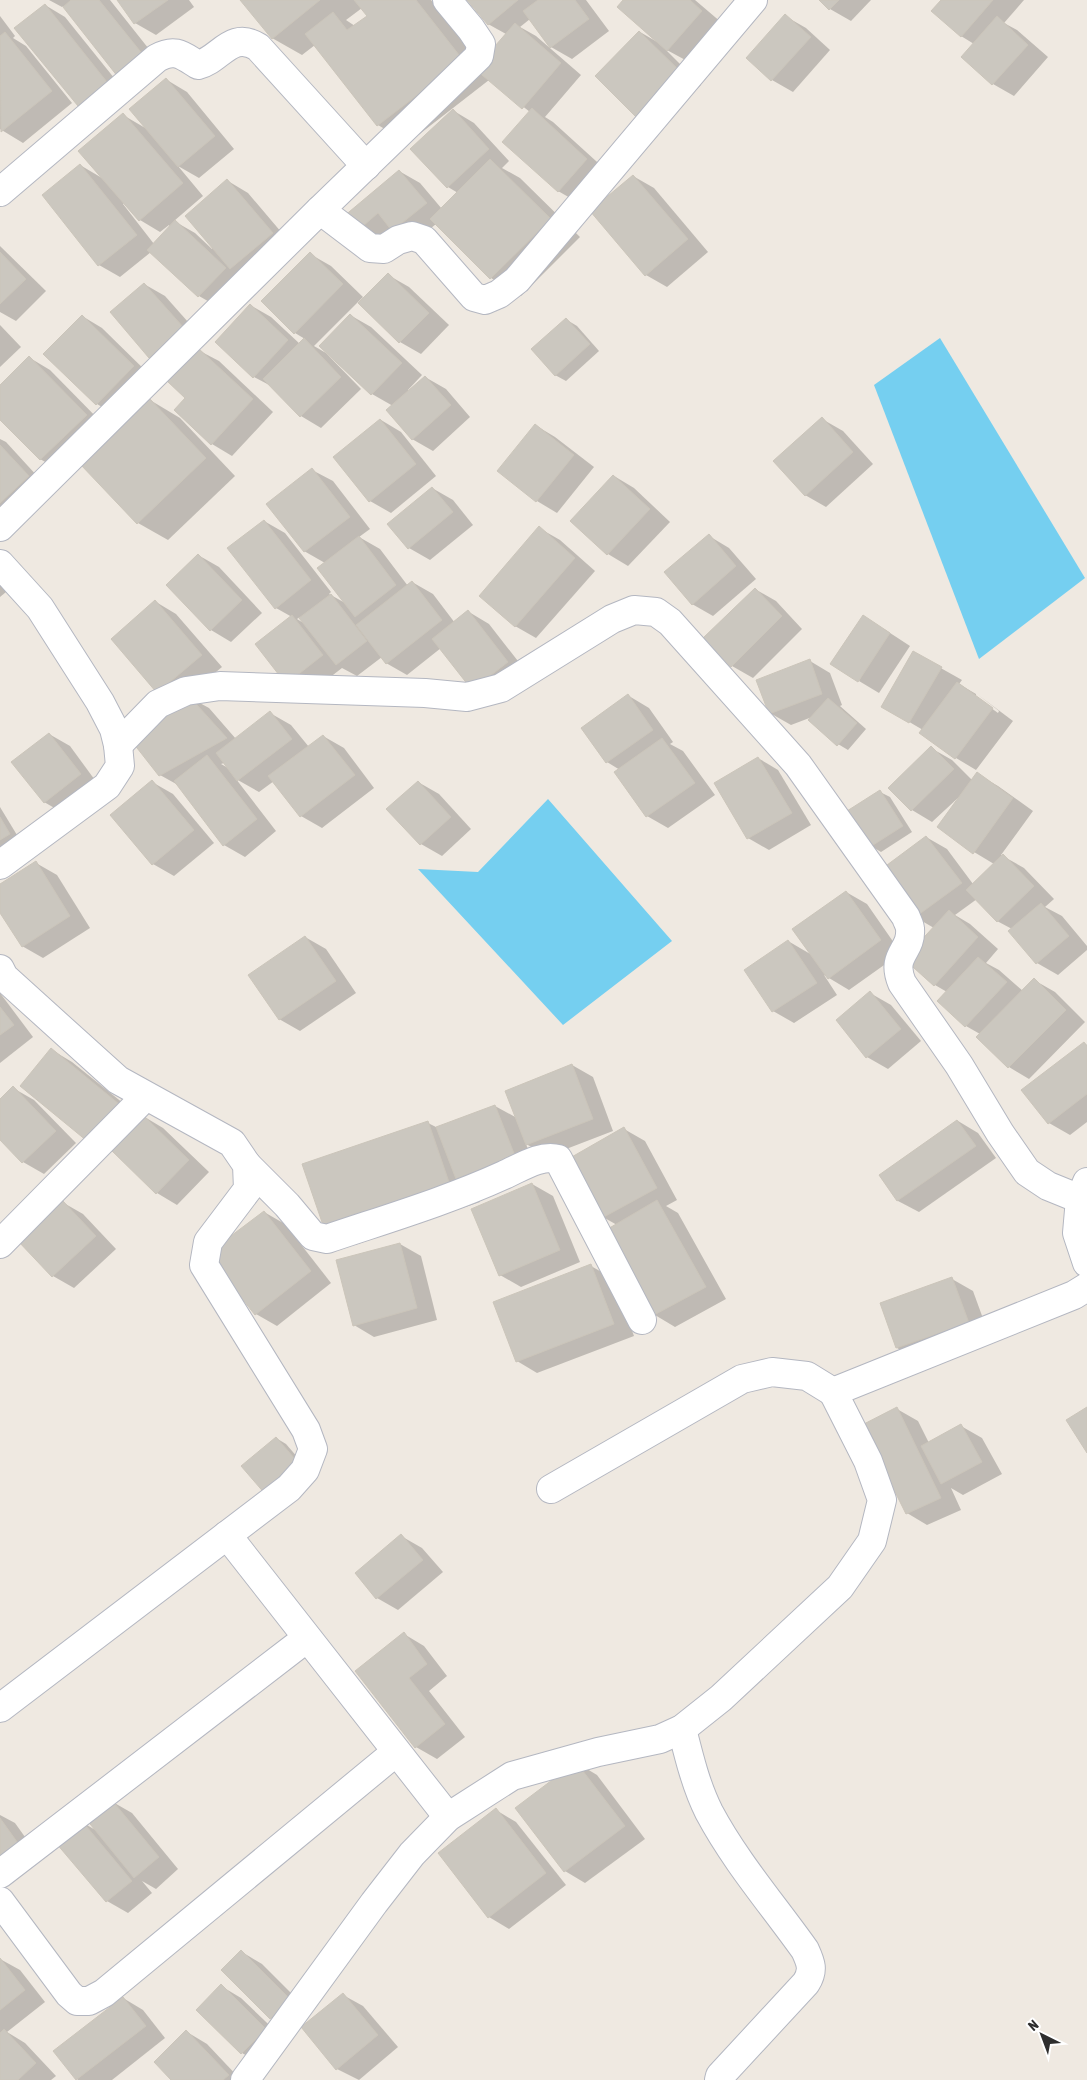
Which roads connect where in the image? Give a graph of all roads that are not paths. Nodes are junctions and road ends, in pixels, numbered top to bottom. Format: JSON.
{"nodes":[{"id":1,"x":447,"y":0,"type":"edge"},
{"id":2,"x":753,"y":0,"type":"edge"},
{"id":3,"x":366,"y":166,"type":"junction"},
{"id":4,"x":0,"y":192,"type":"edge"},
{"id":5,"x":320,"y":210,"type":"junction"},
{"id":6,"x":0,"y":527,"type":"edge"},
{"id":7,"x":0,"y":564,"type":"edge"},
{"id":8,"x":118,"y":745,"type":"junction"},
{"id":9,"x":0,"y":865,"type":"edge"},
{"id":10,"x":0,"y":969,"type":"edge"},
{"id":11,"x":145,"y":1097,"type":"junction"},
{"id":12,"x":247,"y":1165,"type":"junction"},
{"id":13,"x":1083,"y":1190,"type":"edge"},
{"id":14,"x":0,"y":1244,"type":"edge"},
{"id":15,"x":1087,"y":1263,"type":"edge"},
{"id":16,"x":1087,"y":1287,"type":"edge"},
{"id":17,"x":642,"y":1320,"type":"dead end"},
{"id":18,"x":833,"y":1392,"type":"junction"},
{"id":19,"x":550,"y":1490,"type":"dead end"},
{"id":20,"x":227,"y":1535,"type":"junction"},
{"id":21,"x":307,"y":1638,"type":"junction"},
{"id":22,"x":0,"y":1708,"type":"edge"},
{"id":23,"x":682,"y":1729,"type":"junction"},
{"id":24,"x":396,"y":1752,"type":"junction"},
{"id":25,"x":448,"y":1817,"type":"junction"},
{"id":26,"x":0,"y":1874,"type":"edge"},
{"id":27,"x":0,"y":1901,"type":"edge"},
{"id":28,"x":245,"y":2080,"type":"edge"},
{"id":29,"x":719,"y":2080,"type":"edge"}],
"edges":[{"from":1,"to":3,"type":"street"},
{"from":2,"to":5,"type":"street"},
{"from":3,"to":4,"type":"street"},
{"from":3,"to":5,"type":"street"},
{"from":5,"to":6,"type":"street"},
{"from":7,"to":8,"type":"street"},
{"from":8,"to":9,"type":"street"},
{"from":8,"to":13,"type":"street"},
{"from":10,"to":11,"type":"street"},
{"from":11,"to":12,"type":"street"},
{"from":11,"to":14,"type":"street"},
{"from":12,"to":17,"type":"street"},
{"from":12,"to":20,"type":"street"},
{"from":13,"to":15,"type":"street"},
{"from":16,"to":18,"type":"street"},
{"from":18,"to":19,"type":"street"},
{"from":18,"to":23,"type":"street"},
{"from":20,"to":21,"type":"street"},
{"from":20,"to":22,"type":"street"},
{"from":21,"to":24,"type":"street"},
{"from":21,"to":26,"type":"street"},
{"from":23,"to":25,"type":"street"},
{"from":23,"to":29,"type":"street"},
{"from":24,"to":25,"type":"street"},
{"from":24,"to":27,"type":"street"},
{"from":25,"to":28,"type":"street"}]}
